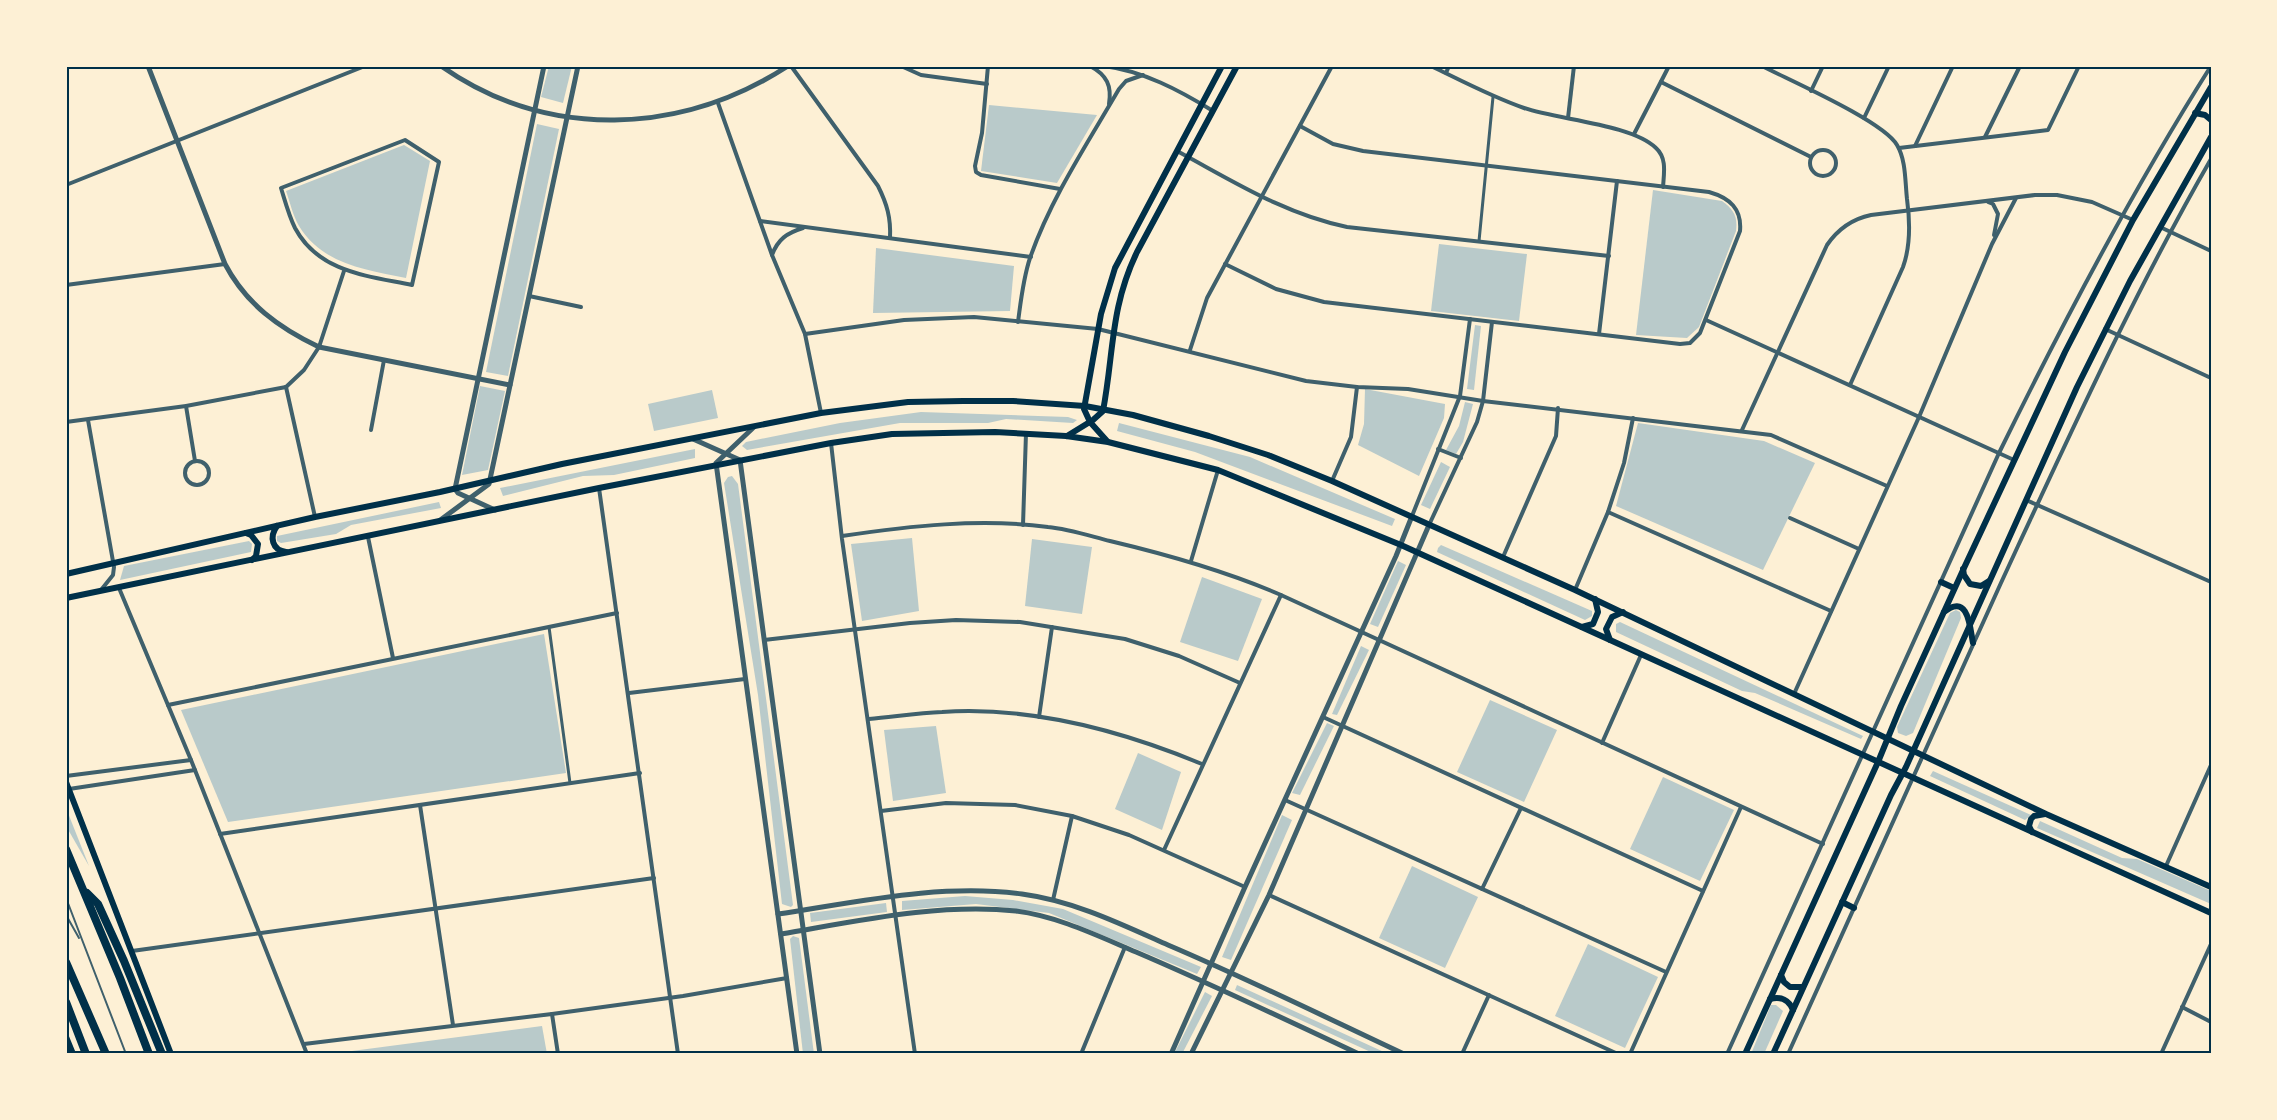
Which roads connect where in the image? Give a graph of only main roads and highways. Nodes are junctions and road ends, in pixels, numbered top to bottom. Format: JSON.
{"nodes":[{"id":1,"x":1222,"y":66,"type":"edge"},
{"id":2,"x":1237,"y":66,"type":"edge"},
{"id":3,"x":2211,"y":87,"type":"edge"},
{"id":4,"x":2195,"y":113,"type":"junction"},
{"id":5,"x":2211,"y":120,"type":"edge"},
{"id":6,"x":2211,"y":137,"type":"edge"},
{"id":7,"x":1085,"y":406,"type":"junction"},
{"id":8,"x":1104,"y":409,"type":"junction"},
{"id":9,"x":1090,"y":422,"type":"junction"},
{"id":10,"x":1066,"y":436,"type":"junction"},
{"id":11,"x":1108,"y":442,"type":"junction"},
{"id":12,"x":277,"y":526,"type":"junction"},
{"id":13,"x":245,"y":533,"type":"junction"},
{"id":14,"x":289,"y":553,"type":"junction"},
{"id":15,"x":252,"y":560,"type":"junction"},
{"id":16,"x":1964,"y":568,"type":"junction"},
{"id":17,"x":66,"y":574,"type":"edge"},
{"id":18,"x":1990,"y":580,"type":"junction"},
{"id":19,"x":1941,"y":582,"type":"road end"},
{"id":20,"x":1954,"y":588,"type":"junction"},
{"id":21,"x":66,"y":598,"type":"edge"},
{"id":22,"x":1595,"y":599,"type":"junction"},
{"id":23,"x":1623,"y":612,"type":"junction"},
{"id":24,"x":1944,"y":613,"type":"junction"},
{"id":25,"x":1969,"y":625,"type":"junction"},
{"id":26,"x":1581,"y":627,"type":"junction"},
{"id":27,"x":1610,"y":640,"type":"junction"},
{"id":28,"x":1973,"y":643,"type":"road end"},
{"id":29,"x":1888,"y":739,"type":"junction"},
{"id":30,"x":1913,"y":751,"type":"junction"},
{"id":31,"x":1878,"y":762,"type":"junction"},
{"id":32,"x":1901,"y":773,"type":"junction"},
{"id":33,"x":67,"y":785,"type":"edge"},
{"id":34,"x":2046,"y":814,"type":"junction"},
{"id":35,"x":2032,"y":832,"type":"junction"},
{"id":36,"x":66,"y":849,"type":"edge"},
{"id":37,"x":2211,"y":886,"type":"edge"},
{"id":38,"x":83,"y":889,"type":"junction"},
{"id":39,"x":1842,"y":902,"type":"junction"},
{"id":40,"x":1854,"y":908,"type":"road end"},
{"id":41,"x":2211,"y":913,"type":"edge"},
{"id":42,"x":66,"y":962,"type":"edge"},
{"id":43,"x":1781,"y":974,"type":"junction"},
{"id":44,"x":1803,"y":987,"type":"junction"},
{"id":45,"x":1770,"y":999,"type":"junction"},
{"id":46,"x":66,"y":1002,"type":"edge"},
{"id":47,"x":1793,"y":1010,"type":"junction"},
{"id":48,"x":66,"y":1037,"type":"edge"},
{"id":49,"x":73,"y":1054,"type":"edge"},
{"id":50,"x":86,"y":1054,"type":"edge"},
{"id":51,"x":106,"y":1054,"type":"edge"},
{"id":52,"x":149,"y":1054,"type":"edge"},
{"id":53,"x":162,"y":1054,"type":"edge"},
{"id":54,"x":171,"y":1054,"type":"edge"},
{"id":55,"x":1745,"y":1054,"type":"edge"},
{"id":56,"x":1773,"y":1054,"type":"edge"}],
"edges":[{"from":1,"to":7,"type":"main road"},
{"from":2,"to":8,"type":"main road"},
{"from":3,"to":4,"type":"main road"},
{"from":4,"to":5,"type":"main road"},
{"from":4,"to":16,"type":"main road"},
{"from":6,"to":18,"type":"main road"},
{"from":7,"to":8,"type":"main road"},
{"from":7,"to":9,"type":"main road"},
{"from":7,"to":12,"type":"main road"},
{"from":8,"to":9,"type":"main road"},
{"from":8,"to":22,"type":"main road"},
{"from":9,"to":10,"type":"main road"},
{"from":9,"to":11,"type":"main road"},
{"from":10,"to":11,"type":"main road"},
{"from":10,"to":14,"type":"main road"},
{"from":11,"to":26,"type":"main road"},
{"from":12,"to":13,"type":"main road"},
{"from":12,"to":14,"type":"main road"},
{"from":13,"to":15,"type":"main road"},
{"from":13,"to":17,"type":"main road"},
{"from":14,"to":15,"type":"main road"},
{"from":15,"to":21,"type":"main road"},
{"from":16,"to":18,"type":"main road"},
{"from":16,"to":20,"type":"main road"},
{"from":18,"to":25,"type":"main road"},
{"from":19,"to":20,"type":"main road"},
{"from":20,"to":24,"type":"main road"},
{"from":22,"to":23,"type":"main road"},
{"from":22,"to":26,"type":"main road"},
{"from":23,"to":27,"type":"main road"},
{"from":23,"to":29,"type":"main road"},
{"from":24,"to":25,"type":"main road"},
{"from":24,"to":29,"type":"main road"},
{"from":25,"to":28,"type":"main road"},
{"from":25,"to":30,"type":"main road"},
{"from":26,"to":27,"type":"main road"},
{"from":27,"to":31,"type":"main road"},
{"from":29,"to":30,"type":"main road"},
{"from":29,"to":31,"type":"main road"},
{"from":30,"to":32,"type":"main road"},
{"from":30,"to":34,"type":"main road"},
{"from":31,"to":32,"type":"main road"},
{"from":31,"to":43,"type":"main road"},
{"from":32,"to":35,"type":"main road"},
{"from":32,"to":39,"type":"main road"},
{"from":33,"to":54,"type":"main road"},
{"from":34,"to":35,"type":"main road"},
{"from":34,"to":37,"type":"main road"},
{"from":35,"to":41,"type":"main road"},
{"from":36,"to":38,"type":"highway"},
{"from":38,"to":52,"type":"highway"},
{"from":38,"to":53,"type":"highway"},
{"from":39,"to":40,"type":"main road"},
{"from":39,"to":44,"type":"main road"},
{"from":42,"to":51,"type":"highway"},
{"from":43,"to":44,"type":"main road"},
{"from":43,"to":45,"type":"main road"},
{"from":44,"to":47,"type":"main road"},
{"from":45,"to":47,"type":"main road"},
{"from":45,"to":55,"type":"main road"},
{"from":46,"to":50,"type":"highway"},
{"from":47,"to":56,"type":"main road"},
{"from":48,"to":49,"type":"main road"}]}
